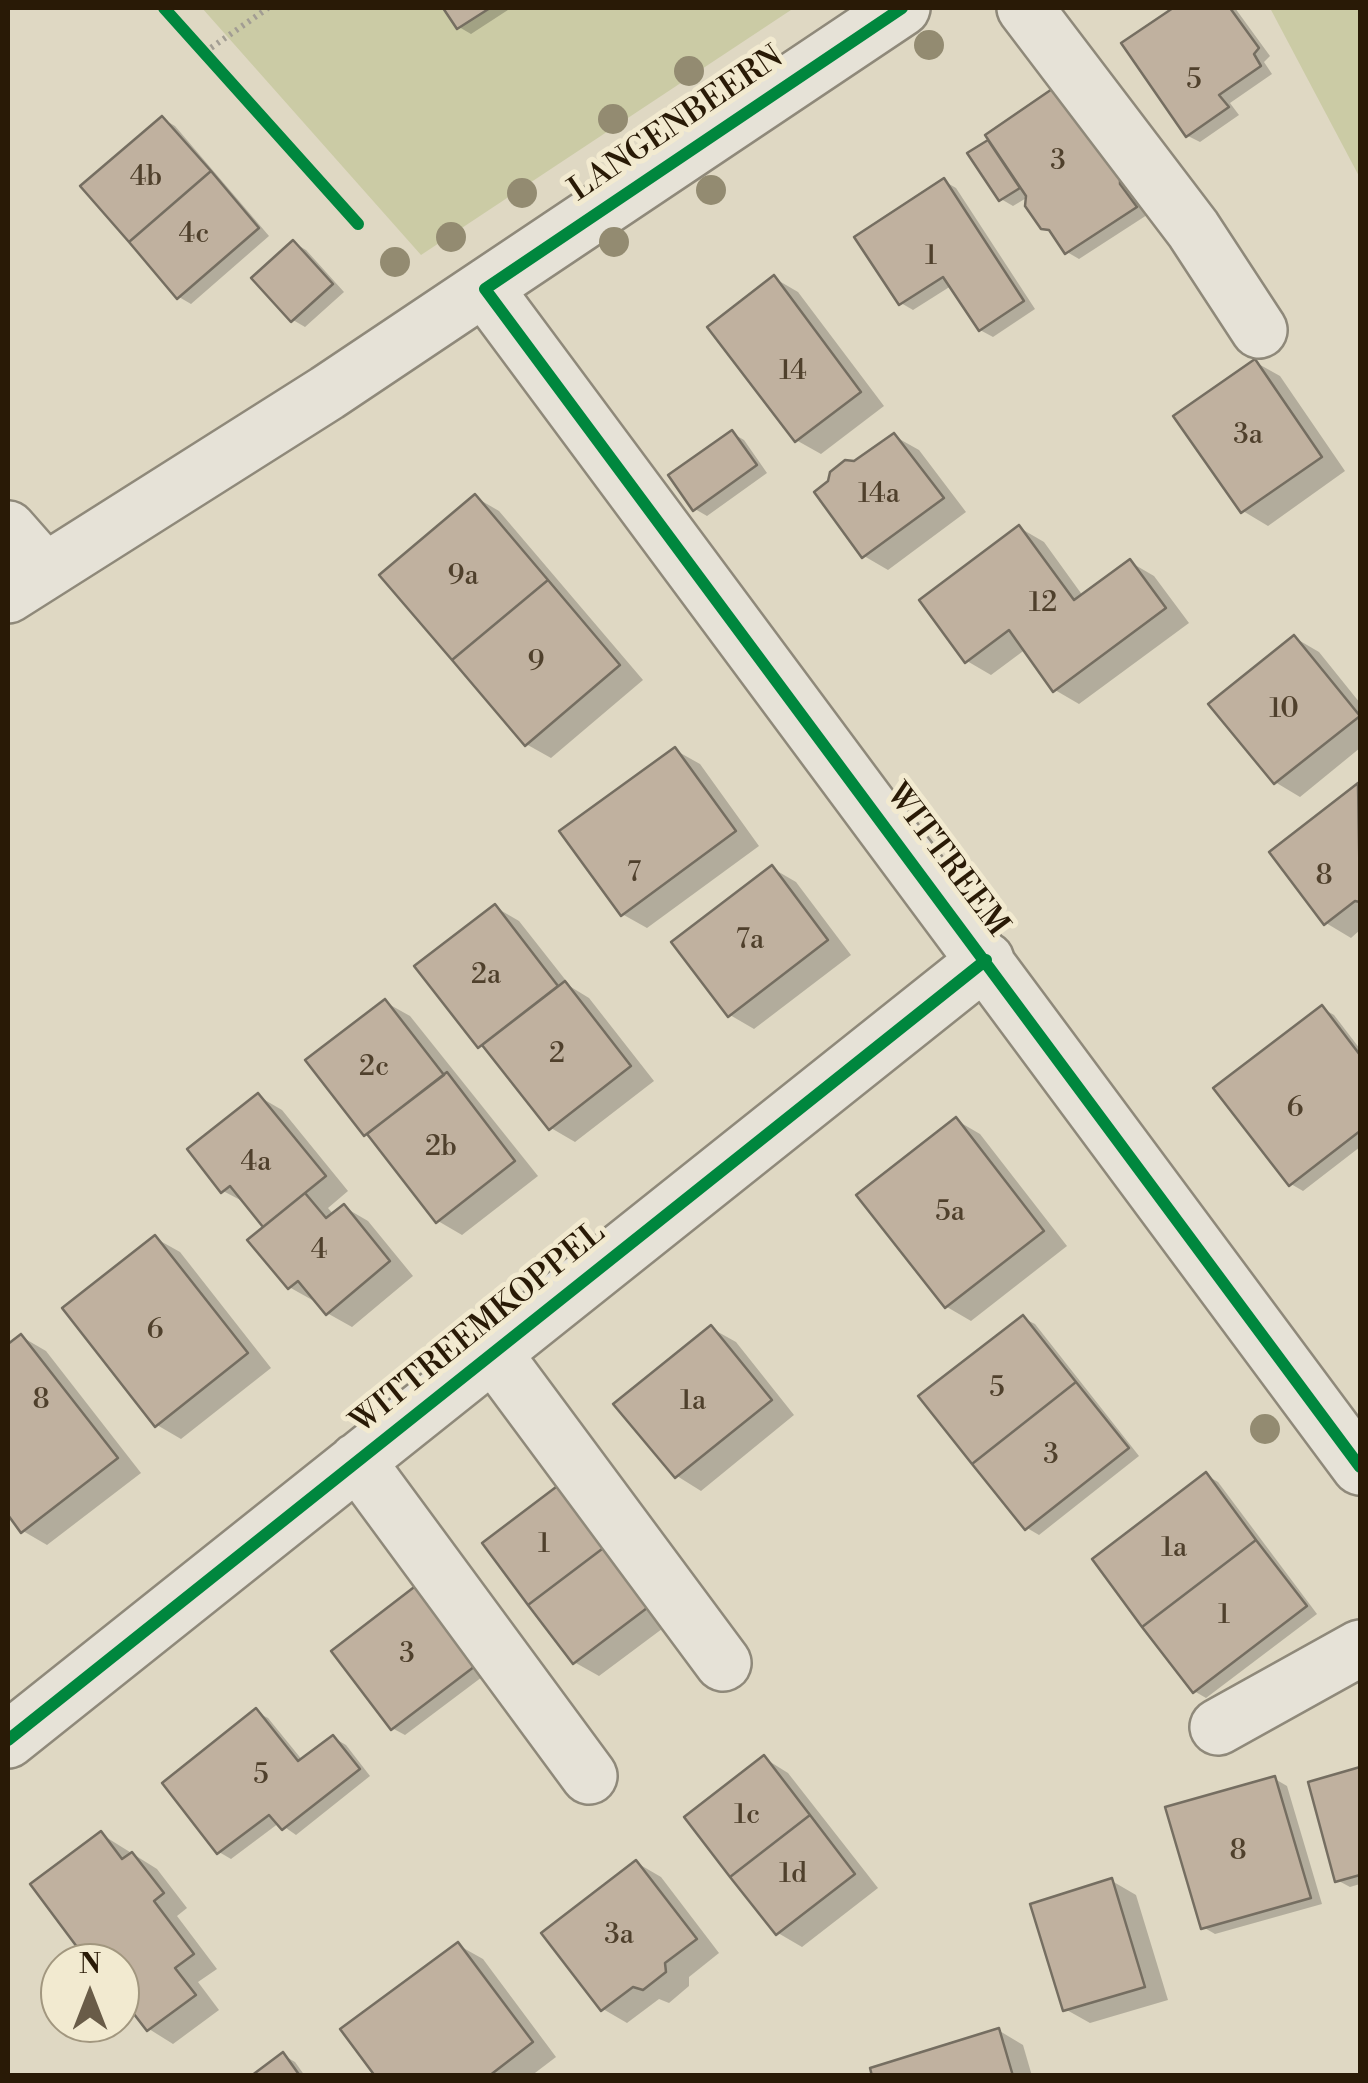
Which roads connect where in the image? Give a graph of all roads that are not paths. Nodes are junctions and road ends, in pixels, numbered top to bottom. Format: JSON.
{"nodes":[{"id":1,"x":902,"y":8,"type":"edge"},
{"id":2,"x":1025,"y":8,"type":"edge"},
{"id":3,"x":484,"y":289,"type":"junction"},
{"id":4,"x":1259,"y":330,"type":"dead end"},
{"id":5,"x":8,"y":529,"type":"edge"},
{"id":6,"x":26,"y":583,"type":"edge"},
{"id":7,"x":986,"y":960,"type":"junction"},
{"id":8,"x":493,"y":1353,"type":"junction"},
{"id":9,"x":357,"y":1462,"type":"junction"},
{"id":10,"x":1360,"y":1468,"type":"edge"},
{"id":11,"x":1360,"y":1648,"type":"edge"},
{"id":12,"x":723,"y":1663,"type":"dead end"},
{"id":13,"x":1218,"y":1726,"type":"dead end"},
{"id":14,"x":8,"y":1740,"type":"edge"},
{"id":15,"x":589,"y":1776,"type":"dead end"}],
"edges":[{"from":1,"to":3,"type":"street","name":"LANGENBEERN"},
{"from":2,"to":4,"type":"street"},
{"from":3,"to":6,"type":"street","name":"LANGENBEERN"},
{"from":3,"to":7,"type":"street","name":"WITTREEM"},
{"from":5,"to":6,"type":"street"},
{"from":7,"to":8,"type":"street","name":"WITTREEMKOPPEL"},
{"from":7,"to":10,"type":"street","name":"WITTREEM"},
{"from":8,"to":9,"type":"street","name":"WITTREEMKOPPEL"},
{"from":8,"to":12,"type":"street"},
{"from":9,"to":14,"type":"street","name":"WITTREEMKOPPEL"},
{"from":9,"to":15,"type":"street"},
{"from":11,"to":13,"type":"street"}]}
